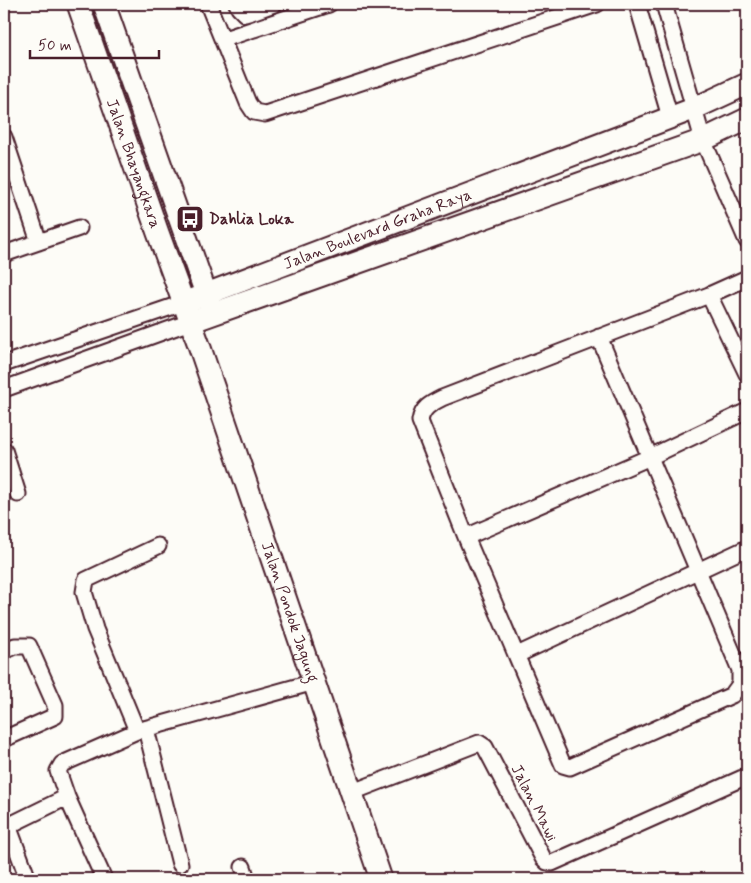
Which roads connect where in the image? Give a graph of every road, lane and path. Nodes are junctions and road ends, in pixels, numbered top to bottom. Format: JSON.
{"nodes":[{"id":1,"x":78,"y":4,"type":"edge"},
{"id":2,"x":104,"y":4,"type":"edge"},
{"id":3,"x":208,"y":4,"type":"edge"},
{"id":4,"x":237,"y":4,"type":"edge"},
{"id":5,"x":274,"y":4,"type":"edge"},
{"id":6,"x":329,"y":4,"type":"edge"},
{"id":7,"x":597,"y":4,"type":"edge"},
{"id":8,"x":638,"y":4,"type":"edge"},
{"id":9,"x":664,"y":4,"type":"edge"},
{"id":10,"x":224,"y":39,"type":"junction"},
{"id":11,"x":747,"y":84,"type":"edge"},
{"id":12,"x":693,"y":109,"type":"junction"},
{"id":13,"x":670,"y":118,"type":"junction"},
{"id":14,"x":747,"y":119,"type":"edge"},
{"id":15,"x":703,"y":140,"type":"junction"},
{"id":16,"x":5,"y":143,"type":"edge"},
{"id":17,"x":79,"y":228,"type":"dead end"},
{"id":18,"x":747,"y":241,"type":"edge"},
{"id":19,"x":38,"y":242,"type":"junction"},
{"id":20,"x":4,"y":254,"type":"edge"},
{"id":21,"x":747,"y":278,"type":"edge"},
{"id":22,"x":709,"y":295,"type":"junction"},
{"id":23,"x":210,"y":304,"type":"junction"},
{"id":24,"x":187,"y":312,"type":"junction"},
{"id":25,"x":599,"y":337,"type":"junction"},
{"id":26,"x":199,"y":345,"type":"junction"},
{"id":27,"x":4,"y":364,"type":"edge"},
{"id":28,"x":747,"y":374,"type":"edge"},
{"id":29,"x":4,"y":389,"type":"edge"},
{"id":30,"x":747,"y":411,"type":"edge"},
{"id":31,"x":4,"y":450,"type":"edge"},
{"id":32,"x":650,"y":457,"type":"junction"},
{"id":33,"x":18,"y":494,"type":"dead end"},
{"id":34,"x":466,"y":537,"type":"junction"},
{"id":35,"x":158,"y":546,"type":"dead end"},
{"id":36,"x":747,"y":548,"type":"edge"},
{"id":37,"x":698,"y":572,"type":"junction"},
{"id":38,"x":4,"y":651,"type":"edge"},
{"id":39,"x":517,"y":655,"type":"junction"},
{"id":40,"x":314,"y":682,"type":"junction"},
{"id":41,"x":142,"y":730,"type":"junction"},
{"id":42,"x":4,"y":739,"type":"edge"},
{"id":43,"x":747,"y":776,"type":"edge"},
{"id":44,"x":350,"y":793,"type":"junction"},
{"id":45,"x":67,"y":798,"type":"junction"},
{"id":46,"x":7,"y":829,"type":"edge"},
{"id":47,"x":180,"y":864,"type":"dead end"},
{"id":48,"x":28,"y":879,"type":"edge"},
{"id":49,"x":104,"y":879,"type":"edge"},
{"id":50,"x":381,"y":879,"type":"edge"}],
"edges":[{"from":1,"to":24,"type":"main road","name":"Jalan Bhayangkara"},
{"from":2,"to":23,"type":"main road","name":"Jalan Bhayangkara"},
{"from":3,"to":10,"type":"street"},
{"from":4,"to":5,"type":"street"},
{"from":6,"to":10,"type":"street"},
{"from":7,"to":10,"type":"street"},
{"from":8,"to":13,"type":"street"},
{"from":9,"to":12,"type":"street"},
{"from":11,"to":12,"type":"main road","name":"Jalan Boulevard Graha Raya"},
{"from":12,"to":13,"type":"main road","name":"Jalan Boulevard Graha Raya"},
{"from":12,"to":15,"type":"street"},
{"from":13,"to":23,"type":"main road","name":"Jalan Boulevard Graha Raya"},
{"from":14,"to":15,"type":"main road","name":"Jalan Boulevard Graha Raya"},
{"from":15,"to":18,"type":"street"},
{"from":15,"to":23,"type":"main road","name":"Jalan Boulevard Graha Raya"},
{"from":16,"to":19,"type":"street"},
{"from":17,"to":19,"type":"street"},
{"from":19,"to":20,"type":"street"},
{"from":21,"to":22,"type":"street"},
{"from":22,"to":25,"type":"street"},
{"from":22,"to":28,"type":"street"},
{"from":23,"to":24,"type":"main road","name":"Jalan Boulevard Graha Raya"},
{"from":23,"to":26,"type":"main road"},
{"from":24,"to":26,"type":"main road","name":"Jalan Pondok Jagung"},
{"from":24,"to":27,"type":"street","name":"Jalan Boulevard Graha Raya"},
{"from":24,"to":29,"type":"street","name":"Jalan Boulevard Graha Raya"},
{"from":25,"to":32,"type":"street"},
{"from":25,"to":34,"type":"street"},
{"from":26,"to":40,"type":"main road","name":"Jalan Pondok Jagung"},
{"from":30,"to":32,"type":"street"},
{"from":31,"to":33,"type":"street"},
{"from":32,"to":34,"type":"street"},
{"from":32,"to":37,"type":"street"},
{"from":34,"to":39,"type":"street"},
{"from":35,"to":41,"type":"street"},
{"from":36,"to":37,"type":"street"},
{"from":37,"to":39,"type":"street"},
{"from":37,"to":39,"type":"street"},
{"from":38,"to":42,"type":"street"},
{"from":40,"to":41,"type":"street"},
{"from":40,"to":44,"type":"main road","name":"Jalan Pondok Jagung"},
{"from":41,"to":45,"type":"street"},
{"from":41,"to":47,"type":"street"},
{"from":43,"to":44,"type":"street","name":"Jalan Mawi"},
{"from":44,"to":50,"type":"main road","name":"Jalan Pondok Jagung"},
{"from":45,"to":46,"type":"street"},
{"from":45,"to":49,"type":"street"},
{"from":46,"to":48,"type":"street"}]}
